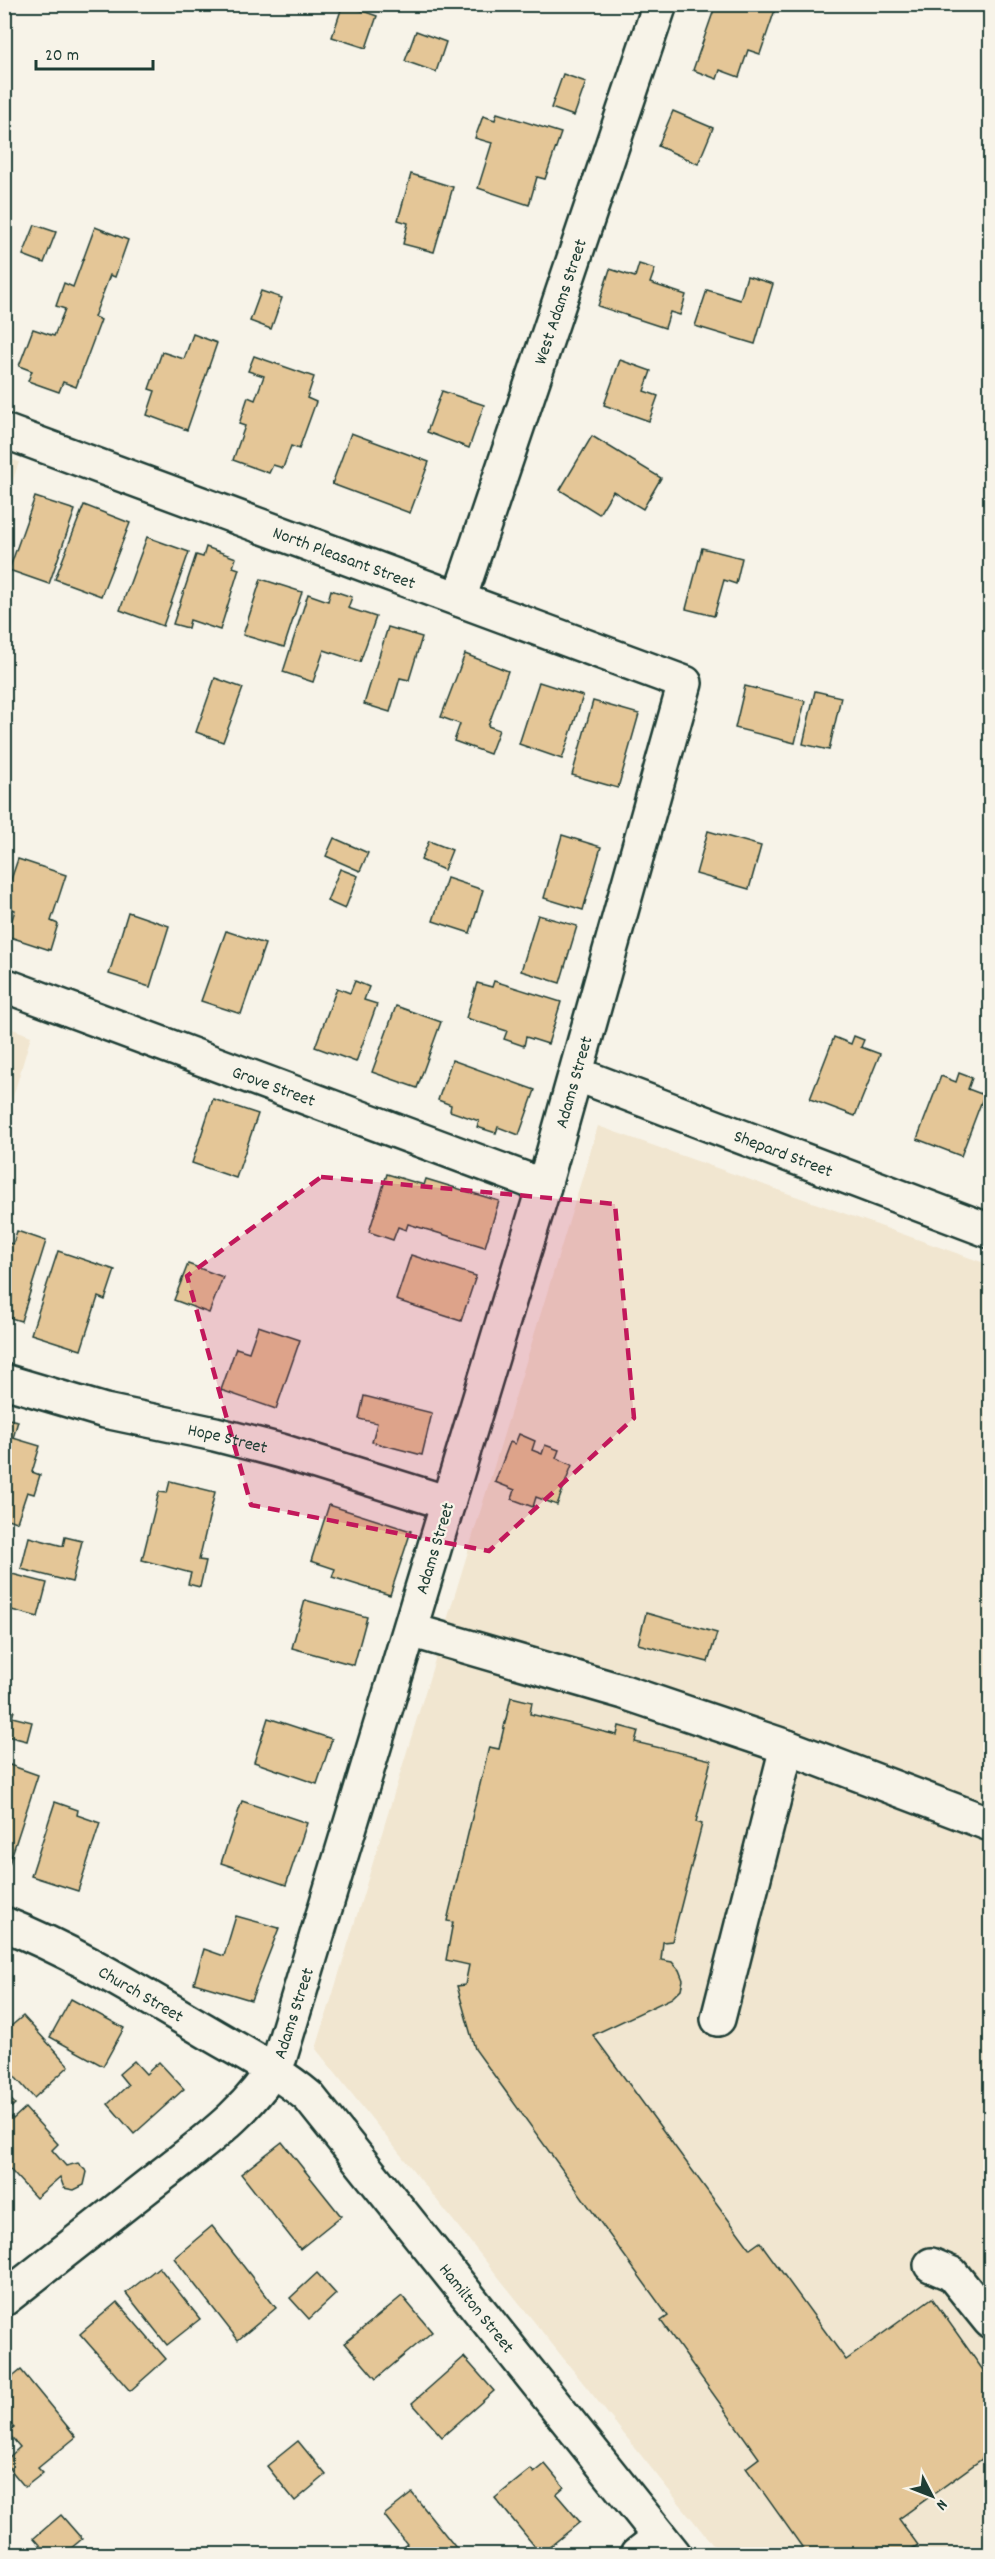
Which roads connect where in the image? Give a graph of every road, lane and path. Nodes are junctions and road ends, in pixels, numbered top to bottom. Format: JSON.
{"nodes":[{"id":1,"x":660,"y":4,"type":"edge"},
{"id":2,"x":4,"y":431,"type":"edge"},
{"id":3,"x":459,"y":599,"type":"junction"},
{"id":4,"x":685,"y":683,"type":"joint"},
{"id":5,"x":4,"y":985,"type":"edge"},
{"id":6,"x":576,"y":1074,"type":"junction"},
{"id":7,"x":544,"y":1186,"type":"junction"},
{"id":8,"x":990,"y":1231,"type":"edge"},
{"id":9,"x":4,"y":1381,"type":"edge"},
{"id":10,"x":448,"y":1503,"type":"junction"},
{"id":11,"x":410,"y":1629,"type":"junction"},
{"id":12,"x":787,"y":1747,"type":"junction"},
{"id":13,"x":990,"y":1824,"type":"edge"},
{"id":14,"x":4,"y":1924,"type":"edge"},
{"id":15,"x":718,"y":2019,"type":"dead end"},
{"id":16,"x":273,"y":2071,"type":"junction"},
{"id":17,"x":931,"y":2265,"type":"dead end"},
{"id":18,"x":4,"y":2299,"type":"edge"},
{"id":19,"x":990,"y":2321,"type":"edge"},
{"id":20,"x":657,"y":2549,"type":"edge"}],
"edges":[{"from":1,"to":3,"type":"street","name":"West Adams Street"},
{"from":2,"to":3,"type":"street","name":"North Pleasant Street"},
{"from":3,"to":4,"type":"street","name":"North Pleasant Street"},
{"from":4,"to":6,"type":"street","name":"Adams Street"},
{"from":5,"to":7,"type":"street","name":"Grove Street"},
{"from":6,"to":7,"type":"street","name":"Adams Street"},
{"from":6,"to":8,"type":"street","name":"Shepard Street"},
{"from":7,"to":10,"type":"street","name":"Adams Street"},
{"from":9,"to":10,"type":"street","name":"Hope Street"},
{"from":10,"to":11,"type":"street","name":"Adams Street"},
{"from":11,"to":12,"type":"street"},
{"from":11,"to":16,"type":"street","name":"Adams Street"},
{"from":12,"to":13,"type":"street"},
{"from":12,"to":15,"type":"street"},
{"from":14,"to":16,"type":"street","name":"Church Street"},
{"from":16,"to":18,"type":"street","name":"Adams Street"},
{"from":16,"to":20,"type":"street","name":"Hamilton Street"},
{"from":17,"to":19,"type":"street"}]}
